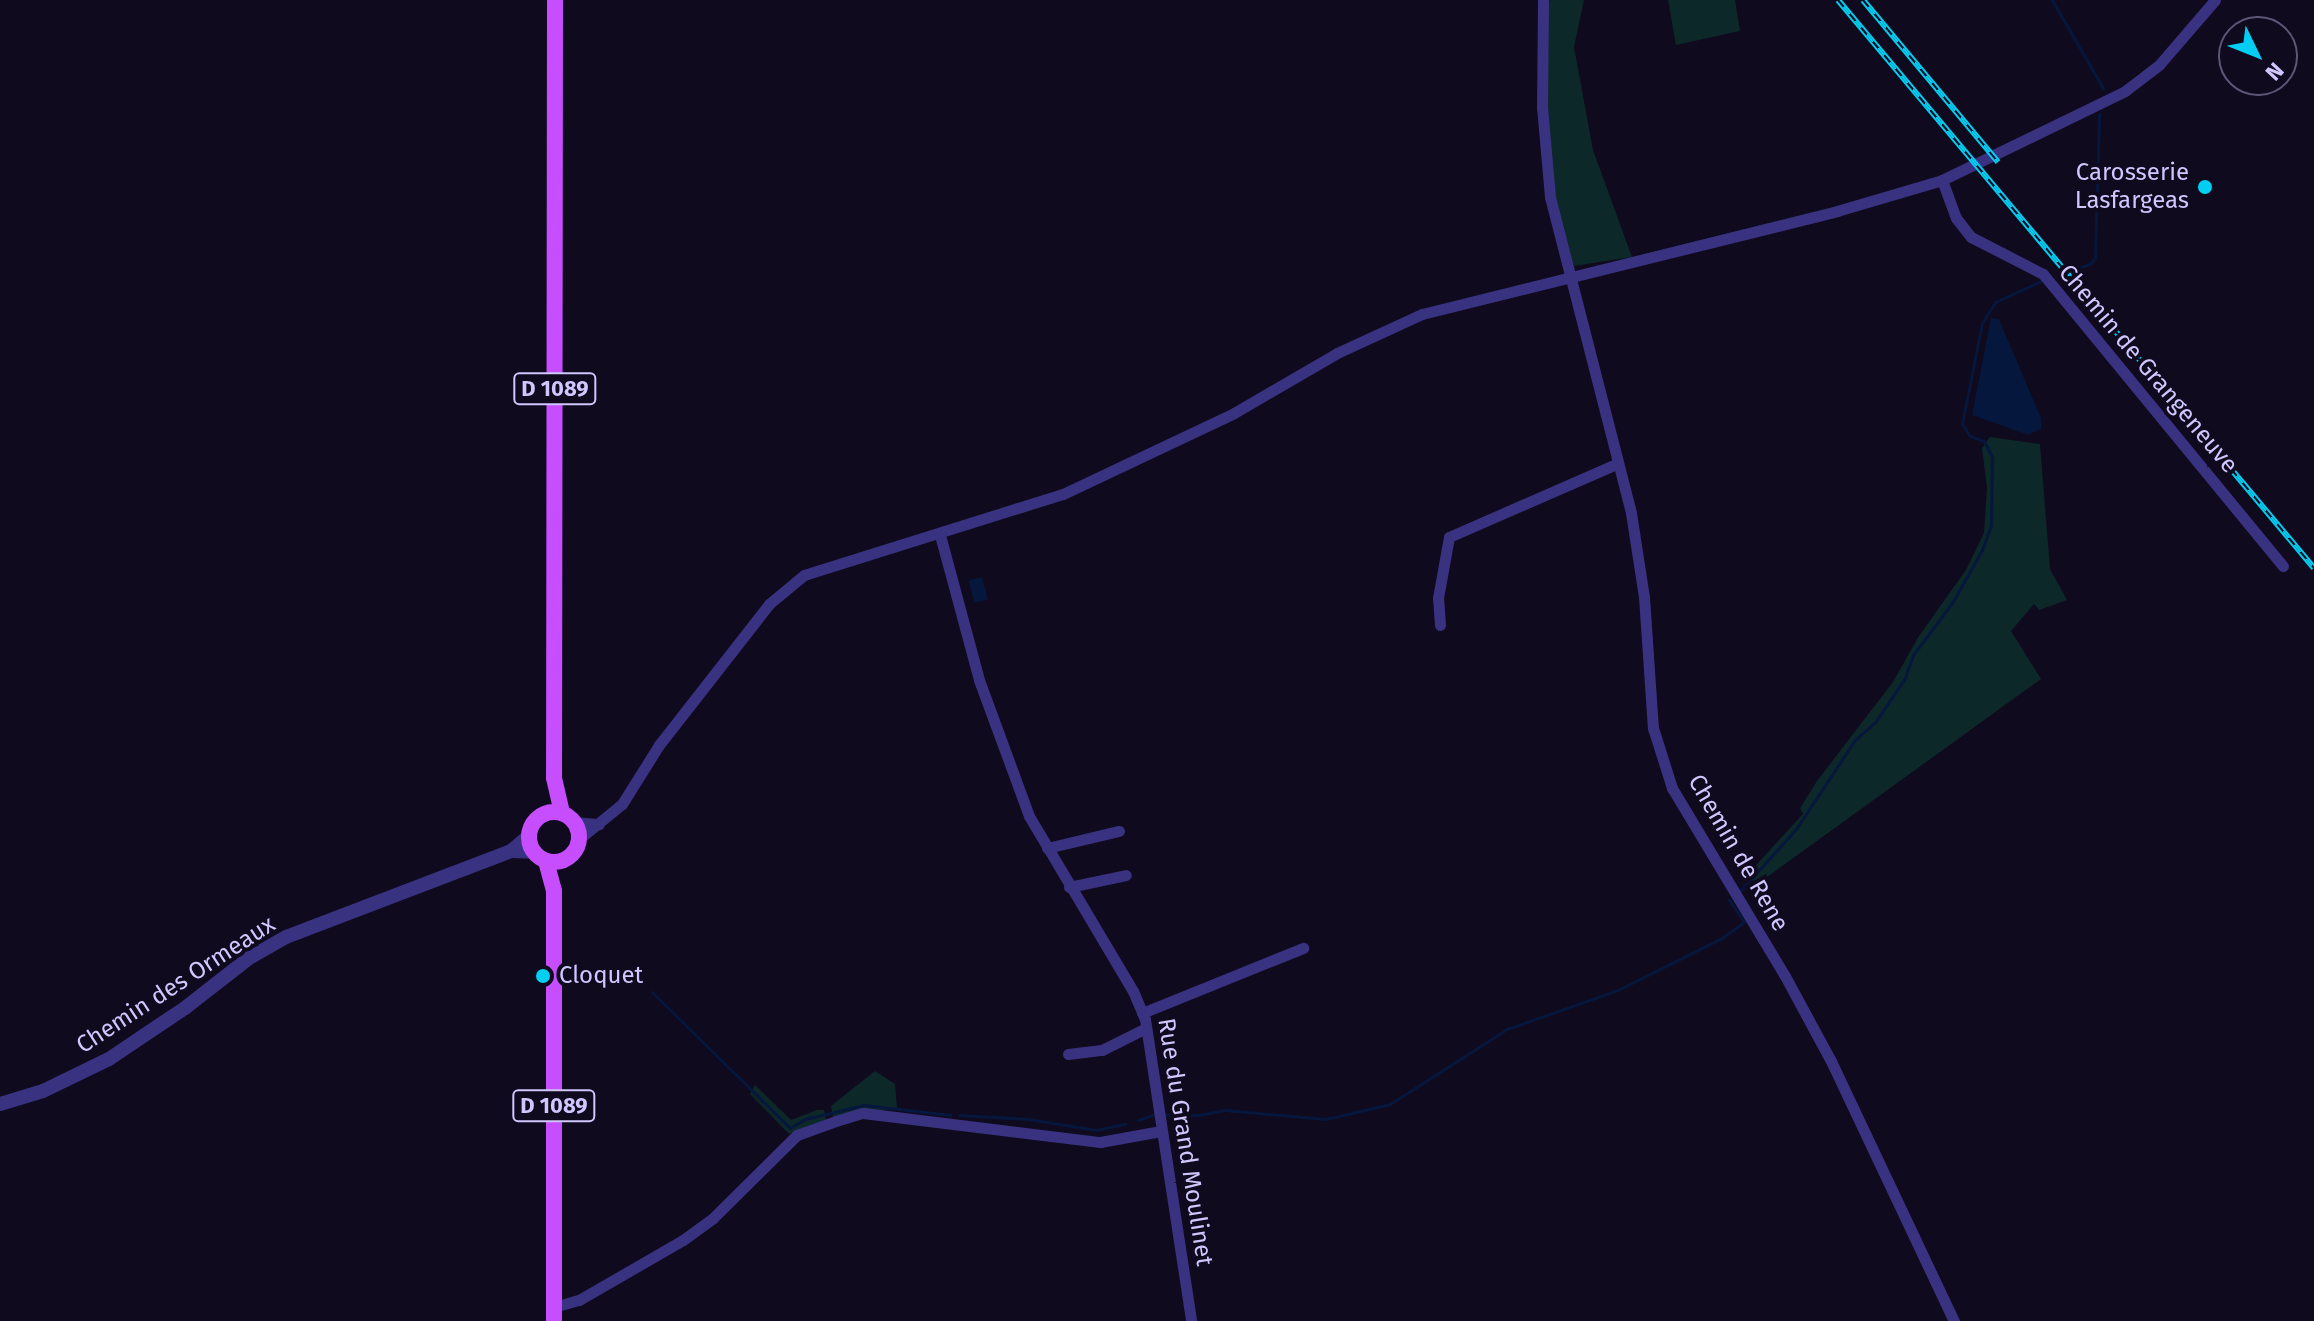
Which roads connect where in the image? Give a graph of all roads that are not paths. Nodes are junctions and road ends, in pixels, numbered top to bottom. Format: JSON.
{"nodes":[{"id":1,"x":555,"y":0,"type":"edge"},
{"id":2,"x":1543,"y":0,"type":"edge"},
{"id":3,"x":2215,"y":0,"type":"edge"},
{"id":4,"x":1942,"y":180,"type":"junction"},
{"id":5,"x":1571,"y":278,"type":"junction"},
{"id":6,"x":1618,"y":463,"type":"junction"},
{"id":7,"x":940,"y":535,"type":"junction"},
{"id":8,"x":2283,"y":566,"type":"dead end"},
{"id":9,"x":1440,"y":625,"type":"dead end"},
{"id":10,"x":561,"y":816,"type":"junction"},
{"id":11,"x":599,"y":824,"type":"junction"},
{"id":12,"x":1119,"y":831,"type":"dead end"},
{"id":13,"x":579,"y":839,"type":"junction"},
{"id":14,"x":1047,"y":848,"type":"junction"},
{"id":15,"x":536,"y":849,"type":"junction"},
{"id":16,"x":565,"y":859,"type":"junction"},
{"id":17,"x":1126,"y":875,"type":"dead end"},
{"id":18,"x":1069,"y":887,"type":"junction"},
{"id":19,"x":554,"y":891,"type":"junction"},
{"id":20,"x":1303,"y":948,"type":"dead end"},
{"id":21,"x":1142,"y":1013,"type":"junction"},
{"id":22,"x":1146,"y":1028,"type":"junction"},
{"id":23,"x":1068,"y":1054,"type":"dead end"},
{"id":24,"x":0,"y":1104,"type":"edge"},
{"id":25,"x":1161,"y":1131,"type":"junction"},
{"id":26,"x":554,"y":1314,"type":"edge"},
{"id":27,"x":1191,"y":1321,"type":"edge"},
{"id":28,"x":1954,"y":1321,"type":"edge"}],
"edges":[{"from":1,"to":10,"type":"main road","number":"D 1089"},
{"from":2,"to":5,"type":"street","name":"Chemin de Rene"},
{"from":3,"to":4,"type":"street"},
{"from":4,"to":5,"type":"street"},
{"from":4,"to":8,"type":"street","name":"Chemin de Grangeneuve"},
{"from":5,"to":6,"type":"street","name":"Chemin de Rene"},
{"from":5,"to":7,"type":"street"},
{"from":6,"to":9,"type":"street"},
{"from":6,"to":28,"type":"street","name":"Chemin de Rene"},
{"from":7,"to":11,"type":"street"},
{"from":7,"to":14,"type":"street","name":"Rue du Grand Moulinet"},
{"from":10,"to":11,"type":"street"},
{"from":10,"to":13,"type":"main road"},
{"from":10,"to":15,"type":"main road"},
{"from":11,"to":13,"type":"street"},
{"from":12,"to":14,"type":"street"},
{"from":13,"to":16,"type":"main road"},
{"from":14,"to":18,"type":"street","name":"Rue du Grand Moulinet"},
{"from":15,"to":16,"type":"main road"},
{"from":15,"to":19,"type":"main road","number":"D 1089"},
{"from":15,"to":24,"type":"street","name":"Chemin des Ormeaux"},
{"from":16,"to":19,"type":"main road","number":"D 1089"},
{"from":17,"to":18,"type":"street"},
{"from":18,"to":21,"type":"street","name":"Rue du Grand Moulinet"},
{"from":19,"to":26,"type":"main road","number":"D 1089"},
{"from":20,"to":21,"type":"street"},
{"from":21,"to":22,"type":"street","name":"Rue du Grand Moulinet"},
{"from":22,"to":23,"type":"street"},
{"from":22,"to":25,"type":"street","name":"Rue du Grand Moulinet"},
{"from":25,"to":26,"type":"street"},
{"from":25,"to":27,"type":"street","name":"Rue du Grand Moulinet"}]}
